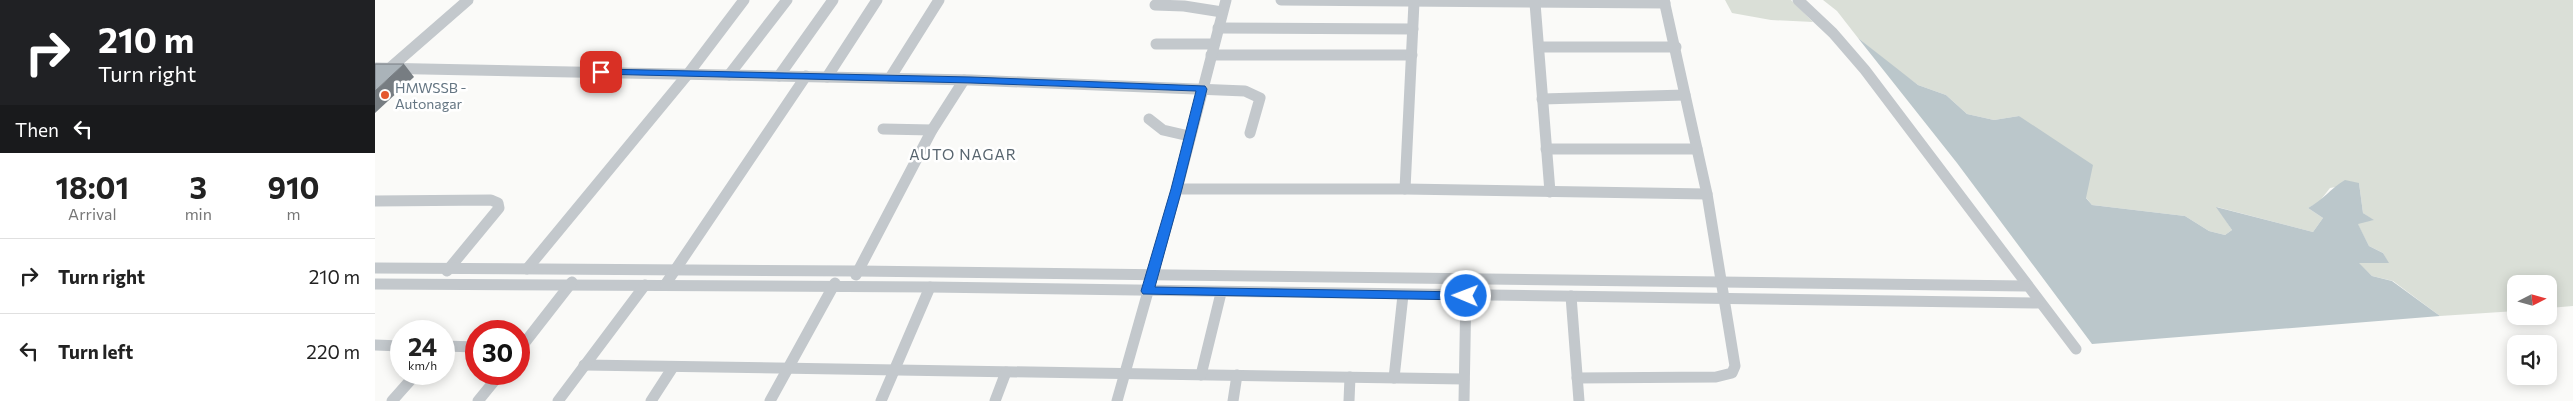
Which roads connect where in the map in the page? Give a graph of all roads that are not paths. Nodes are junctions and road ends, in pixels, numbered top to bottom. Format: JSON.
{"nodes":[{"id":1,"x":467,"y":0,"type":"edge"},
{"id":2,"x":744,"y":0,"type":"edge"},
{"id":3,"x":787,"y":0,"type":"edge"},
{"id":4,"x":833,"y":0,"type":"edge"},
{"id":5,"x":877,"y":0,"type":"edge"},
{"id":6,"x":939,"y":0,"type":"edge"},
{"id":7,"x":1226,"y":0,"type":"edge"},
{"id":8,"x":1281,"y":0,"type":"edge"},
{"id":9,"x":1798,"y":0,"type":"edge"},
{"id":10,"x":1664,"y":1,"type":"edge"},
{"id":11,"x":1414,"y":2,"type":"junction"},
{"id":12,"x":1535,"y":3,"type":"junction"},
{"id":13,"x":1155,"y":5,"type":"dead end"},
{"id":14,"x":1222,"y":12,"type":"junction"},
{"id":15,"x":1218,"y":28,"type":"junction"},
{"id":16,"x":1413,"y":29,"type":"junction"},
{"id":17,"x":1156,"y":44,"type":"dead end"},
{"id":18,"x":1540,"y":47,"type":"junction"},
{"id":19,"x":1676,"y":47,"type":"junction"},
{"id":20,"x":1212,"y":49,"type":"junction"},
{"id":21,"x":1411,"y":55,"type":"junction"},
{"id":22,"x":375,"y":68,"type":"edge"},
{"id":23,"x":390,"y":68,"type":"junction"},
{"id":24,"x":688,"y":74,"type":"junction"},
{"id":25,"x":729,"y":75,"type":"junction"},
{"id":26,"x":779,"y":76,"type":"junction"},
{"id":27,"x":805,"y":76,"type":"junction"},
{"id":28,"x":827,"y":77,"type":"junction"},
{"id":29,"x":890,"y":78,"type":"junction"},
{"id":30,"x":964,"y":80,"type":"junction"},
{"id":31,"x":1202,"y":89,"type":"junction"},
{"id":32,"x":1685,"y":95,"type":"junction"},
{"id":33,"x":1543,"y":99,"type":"junction"},
{"id":34,"x":1149,"y":119,"type":"dead end"},
{"id":35,"x":883,"y":129,"type":"dead end"},
{"id":36,"x":932,"y":130,"type":"junction"},
{"id":37,"x":1250,"y":133,"type":"dead end"},
{"id":38,"x":1189,"y":136,"type":"junction"},
{"id":39,"x":1547,"y":149,"type":"junction"},
{"id":40,"x":1697,"y":149,"type":"junction"},
{"id":41,"x":1177,"y":189,"type":"junction"},
{"id":42,"x":1405,"y":189,"type":"junction"},
{"id":43,"x":1550,"y":192,"type":"junction"},
{"id":44,"x":1707,"y":194,"type":"junction"},
{"id":45,"x":375,"y":201,"type":"edge"},
{"id":46,"x":375,"y":268,"type":"edge"},
{"id":47,"x":450,"y":268,"type":"junction"},
{"id":48,"x":527,"y":269,"type":"junction"},
{"id":49,"x":583,"y":269,"type":"junction"},
{"id":50,"x":675,"y":269,"type":"junction"},
{"id":51,"x":842,"y":271,"type":"junction"},
{"id":52,"x":858,"y":271,"type":"junction"},
{"id":53,"x":1151,"y":274,"type":"junction"},
{"id":54,"x":1465,"y":279,"type":"junction"},
{"id":55,"x":1721,"y":283,"type":"junction"},
{"id":56,"x":375,"y":284,"type":"edge"},
{"id":57,"x":437,"y":284,"type":"junction"},
{"id":58,"x":569,"y":285,"type":"junction"},
{"id":59,"x":645,"y":285,"type":"junction"},
{"id":60,"x":665,"y":285,"type":"junction"},
{"id":61,"x":2025,"y":286,"type":"junction"},
{"id":62,"x":833,"y":287,"type":"junction"},
{"id":63,"x":849,"y":287,"type":"junction"},
{"id":64,"x":930,"y":287,"type":"junction"},
{"id":65,"x":1147,"y":291,"type":"junction"},
{"id":66,"x":1221,"y":293,"type":"junction"},
{"id":67,"x":1403,"y":295,"type":"junction"},
{"id":68,"x":1466,"y":296,"type":"junction"},
{"id":69,"x":1571,"y":296,"type":"junction"},
{"id":70,"x":1723,"y":298,"type":"junction"},
{"id":71,"x":2037,"y":303,"type":"junction"},
{"id":72,"x":530,"y":334,"type":"edge"},
{"id":73,"x":375,"y":345,"type":"edge"},
{"id":74,"x":390,"y":346,"type":"edge"},
{"id":75,"x":2076,"y":349,"type":"dead end"},
{"id":76,"x":584,"y":365,"type":"junction"},
{"id":77,"x":673,"y":367,"type":"junction"},
{"id":78,"x":788,"y":368,"type":"junction"},
{"id":79,"x":895,"y":370,"type":"junction"},
{"id":80,"x":1006,"y":372,"type":"junction"},
{"id":81,"x":1125,"y":373,"type":"junction"},
{"id":82,"x":1201,"y":374,"type":"junction"},
{"id":83,"x":1237,"y":375,"type":"junction"},
{"id":84,"x":1350,"y":377,"type":"junction"},
{"id":85,"x":1394,"y":378,"type":"junction"},
{"id":86,"x":1577,"y":378,"type":"junction"},
{"id":87,"x":1464,"y":379,"type":"junction"},
{"id":88,"x":406,"y":385,"type":"edge"},
{"id":89,"x":491,"y":385,"type":"edge"},
{"id":90,"x":393,"y":401,"type":"edge"},
{"id":91,"x":478,"y":401,"type":"edge"},
{"id":92,"x":558,"y":401,"type":"edge"},
{"id":93,"x":651,"y":401,"type":"edge"},
{"id":94,"x":770,"y":401,"type":"edge"},
{"id":95,"x":881,"y":401,"type":"edge"},
{"id":96,"x":995,"y":401,"type":"edge"},
{"id":97,"x":1117,"y":401,"type":"edge"},
{"id":98,"x":1233,"y":401,"type":"edge"},
{"id":99,"x":1349,"y":401,"type":"edge"},
{"id":100,"x":1464,"y":401,"type":"edge"},
{"id":101,"x":1579,"y":401,"type":"edge"}],
"edges":[{"from":1,"to":23,"type":"street"},
{"from":2,"to":24,"type":"street"},
{"from":3,"to":25,"type":"street"},
{"from":4,"to":26,"type":"street"},
{"from":5,"to":28,"type":"street"},
{"from":6,"to":29,"type":"street"},
{"from":7,"to":14,"type":"street"},
{"from":8,"to":11,"type":"street"},
{"from":9,"to":61,"type":"street"},
{"from":10,"to":12,"type":"street"},
{"from":10,"to":19,"type":"street"},
{"from":11,"to":12,"type":"street"},
{"from":11,"to":16,"type":"street"},
{"from":12,"to":18,"type":"street"},
{"from":13,"to":14,"type":"street"},
{"from":14,"to":15,"type":"street"},
{"from":15,"to":16,"type":"street"},
{"from":15,"to":20,"type":"street"},
{"from":16,"to":21,"type":"street"},
{"from":17,"to":20,"type":"street"},
{"from":18,"to":19,"type":"street"},
{"from":18,"to":33,"type":"street"},
{"from":19,"to":32,"type":"street"},
{"from":20,"to":21,"type":"street"},
{"from":20,"to":31,"type":"street"},
{"from":21,"to":42,"type":"street"},
{"from":22,"to":23,"type":"street"},
{"from":23,"to":24,"type":"street"},
{"from":24,"to":25,"type":"street"},
{"from":24,"to":48,"type":"street"},
{"from":25,"to":26,"type":"street"},
{"from":26,"to":27,"type":"street"},
{"from":27,"to":28,"type":"street"},
{"from":27,"to":50,"type":"street"},
{"from":28,"to":29,"type":"street"},
{"from":29,"to":30,"type":"street"},
{"from":30,"to":31,"type":"street"},
{"from":30,"to":36,"type":"street"},
{"from":31,"to":37,"type":"street"},
{"from":31,"to":38,"type":"street"},
{"from":32,"to":33,"type":"street"},
{"from":32,"to":40,"type":"street"},
{"from":33,"to":39,"type":"street"},
{"from":34,"to":38,"type":"street"},
{"from":35,"to":36,"type":"street"},
{"from":36,"to":52,"type":"street"},
{"from":38,"to":41,"type":"street"},
{"from":39,"to":40,"type":"street"},
{"from":39,"to":43,"type":"street"},
{"from":40,"to":44,"type":"street"},
{"from":41,"to":42,"type":"street"},
{"from":41,"to":53,"type":"street"},
{"from":42,"to":43,"type":"street"},
{"from":43,"to":44,"type":"street"},
{"from":44,"to":55,"type":"street"},
{"from":45,"to":47,"type":"street"},
{"from":46,"to":47,"type":"street"},
{"from":47,"to":48,"type":"street"},
{"from":47,"to":57,"type":"street"},
{"from":48,"to":49,"type":"street"},
{"from":49,"to":50,"type":"street"},
{"from":49,"to":58,"type":"street"},
{"from":50,"to":51,"type":"street"},
{"from":50,"to":60,"type":"street"},
{"from":51,"to":52,"type":"street"},
{"from":51,"to":62,"type":"street"},
{"from":52,"to":53,"type":"street"},
{"from":52,"to":63,"type":"street"},
{"from":53,"to":54,"type":"street"},
{"from":53,"to":65,"type":"street"},
{"from":54,"to":55,"type":"street"},
{"from":54,"to":68,"type":"street"},
{"from":55,"to":61,"type":"street"},
{"from":55,"to":70,"type":"street"},
{"from":56,"to":57,"type":"street"},
{"from":57,"to":58,"type":"street"},
{"from":58,"to":59,"type":"street"},
{"from":58,"to":72,"type":"street"},
{"from":59,"to":60,"type":"street"},
{"from":59,"to":76,"type":"street"},
{"from":60,"to":62,"type":"street"},
{"from":61,"to":71,"type":"street"},
{"from":62,"to":63,"type":"street"},
{"from":62,"to":78,"type":"street"},
{"from":63,"to":64,"type":"street"},
{"from":64,"to":65,"type":"street"},
{"from":64,"to":79,"type":"street"},
{"from":65,"to":66,"type":"street"},
{"from":65,"to":81,"type":"street"},
{"from":66,"to":67,"type":"street"},
{"from":66,"to":82,"type":"street"},
{"from":67,"to":68,"type":"street"},
{"from":67,"to":85,"type":"street"},
{"from":68,"to":69,"type":"street"},
{"from":68,"to":87,"type":"street"},
{"from":69,"to":70,"type":"street"},
{"from":69,"to":86,"type":"street"},
{"from":70,"to":71,"type":"street"},
{"from":70,"to":86,"type":"street"},
{"from":71,"to":75,"type":"street"},
{"from":73,"to":74,"type":"street"},
{"from":76,"to":77,"type":"street"},
{"from":76,"to":92,"type":"street"},
{"from":77,"to":78,"type":"street"},
{"from":77,"to":93,"type":"street"},
{"from":78,"to":79,"type":"street"},
{"from":78,"to":94,"type":"street"},
{"from":79,"to":80,"type":"street"},
{"from":79,"to":95,"type":"street"},
{"from":80,"to":81,"type":"street"},
{"from":80,"to":96,"type":"street"},
{"from":81,"to":82,"type":"street"},
{"from":81,"to":97,"type":"street"},
{"from":82,"to":83,"type":"street"},
{"from":83,"to":84,"type":"street"},
{"from":83,"to":98,"type":"street"},
{"from":84,"to":85,"type":"street"},
{"from":84,"to":99,"type":"street"},
{"from":85,"to":87,"type":"street"},
{"from":86,"to":101,"type":"street"},
{"from":87,"to":100,"type":"street"},
{"from":88,"to":90,"type":"street"},
{"from":89,"to":91,"type":"street"}]}
